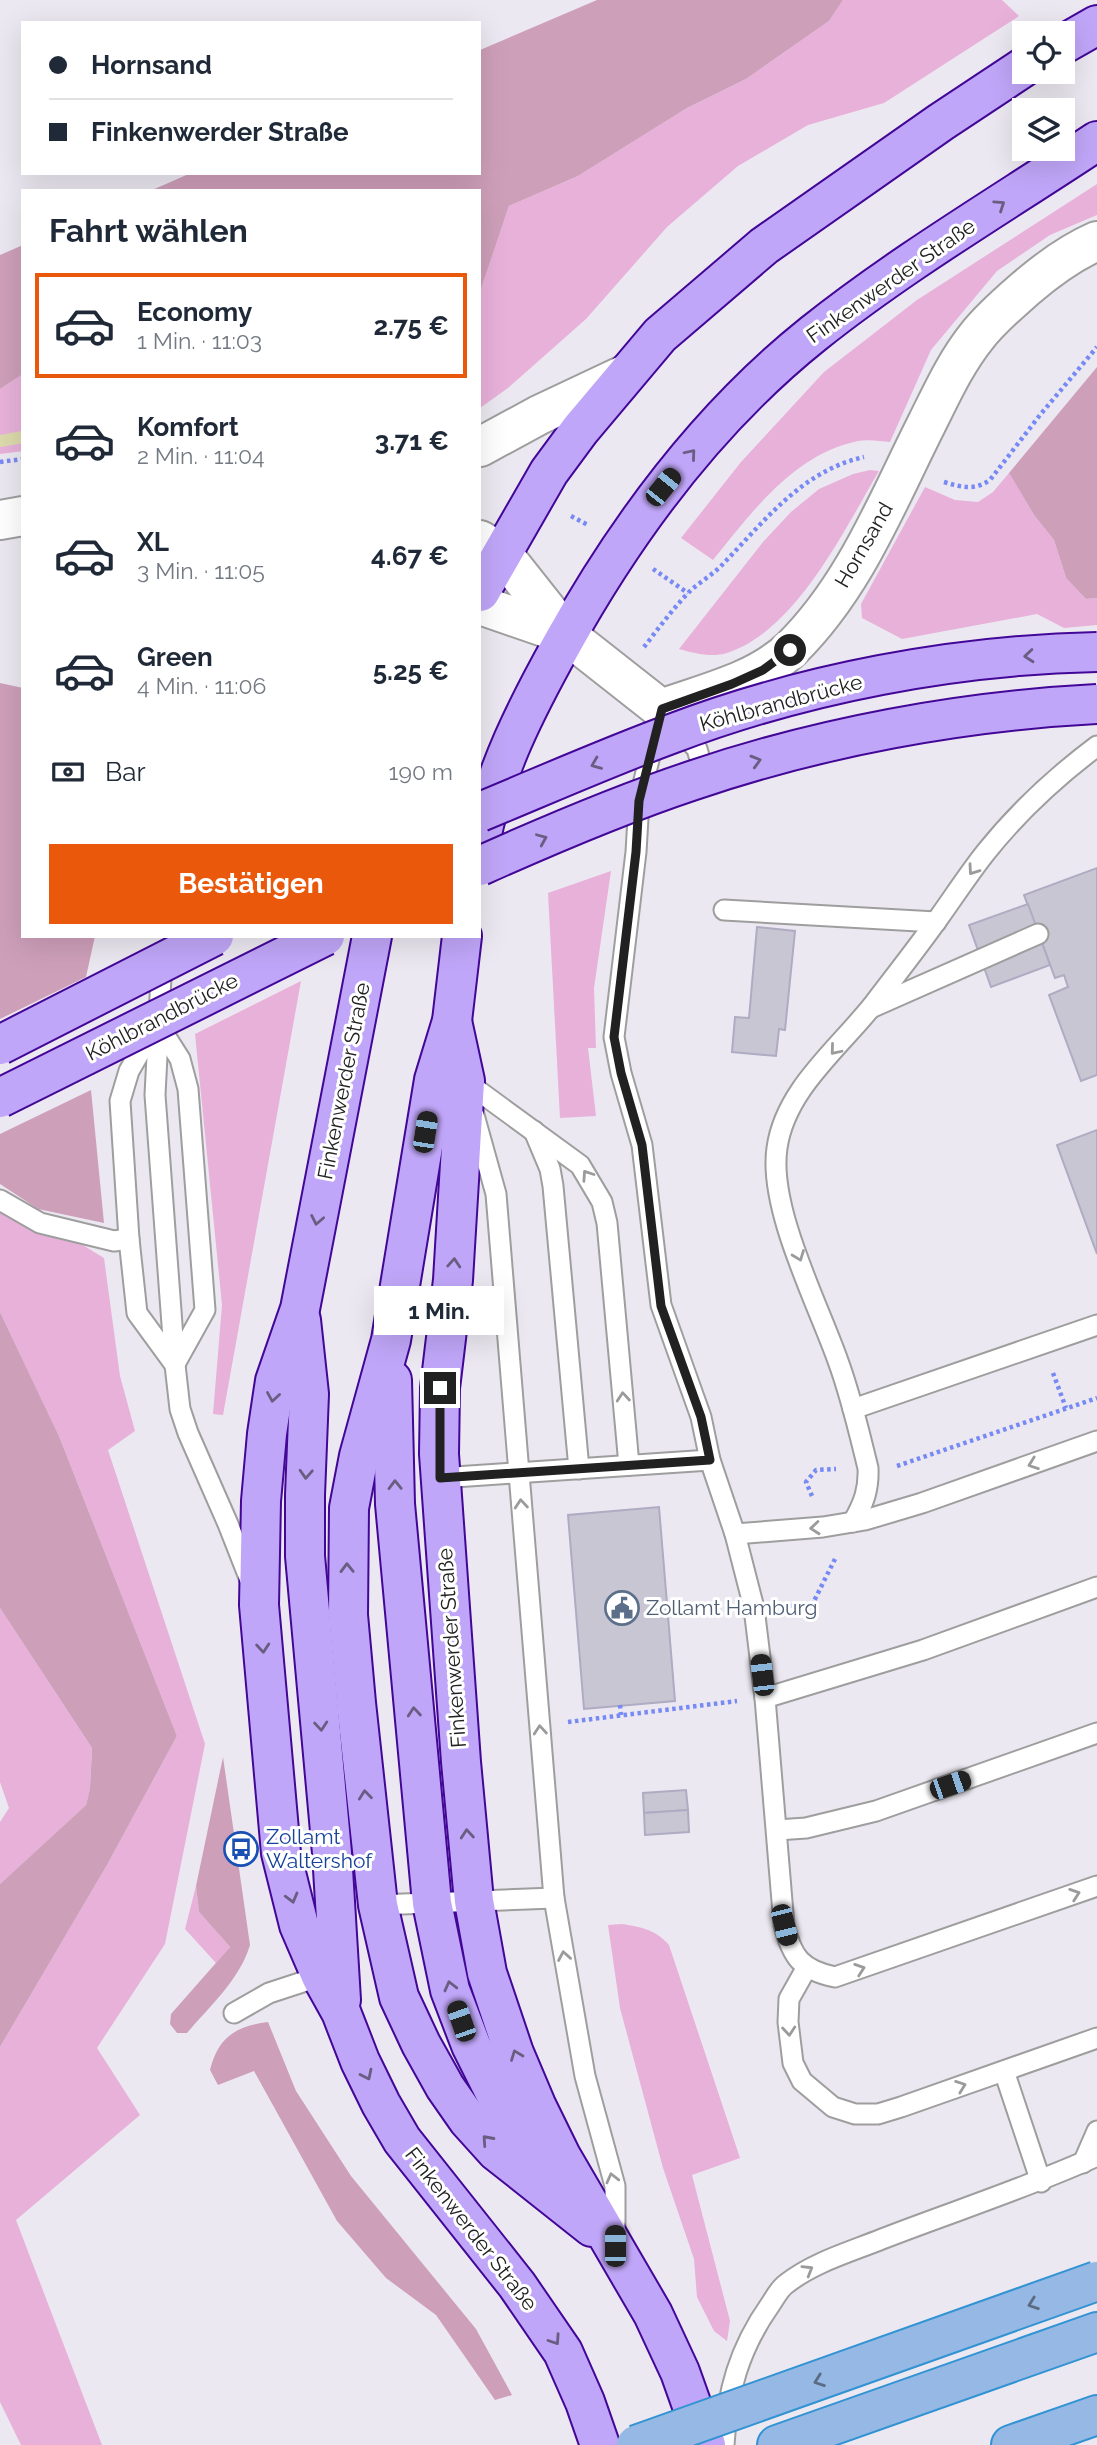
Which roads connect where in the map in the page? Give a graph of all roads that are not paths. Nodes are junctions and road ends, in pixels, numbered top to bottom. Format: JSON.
{"nodes":[{"id":1,"x":1097,"y":24,"type":"edge"},
{"id":2,"x":1075,"y":37,"type":"edge"},
{"id":3,"x":1012,"y":75,"type":"edge"},
{"id":4,"x":1097,"y":141,"type":"edge"},
{"id":5,"x":1097,"y":241,"type":"edge"},
{"id":6,"x":626,"y":374,"type":"junction"},
{"id":7,"x":481,"y":446,"type":"edge"},
{"id":8,"x":21,"y":516,"type":"edge"},
{"id":9,"x":0,"y":520,"type":"edge"},
{"id":10,"x":491,"y":547,"type":"edge"},
{"id":11,"x":481,"y":588,"type":"edge"},
{"id":12,"x":481,"y":605,"type":"edge"},
{"id":13,"x":567,"y":635,"type":"junction"},
{"id":14,"x":1097,"y":652,"type":"edge"},
{"id":15,"x":1097,"y":704,"type":"edge"},
{"id":16,"x":662,"y":709,"type":"junction"},
{"id":17,"x":1097,"y":746,"type":"edge"},
{"id":18,"x":709,"y":794,"type":"dead end"},
{"id":19,"x":481,"y":812,"type":"edge"},
{"id":20,"x":481,"y":837,"type":"edge"},
{"id":21,"x":481,"y":866,"type":"edge"},
{"id":22,"x":724,"y":910,"type":"dead end"},
{"id":23,"x":936,"y":922,"type":"junction"},
{"id":24,"x":1038,"y":934,"type":"dead end"},
{"id":25,"x":172,"y":938,"type":"edge"},
{"id":26,"x":210,"y":938,"type":"edge"},
{"id":27,"x":321,"y":938,"type":"edge"},
{"id":28,"x":372,"y":938,"type":"edge"},
{"id":29,"x":463,"y":938,"type":"edge"},
{"id":30,"x":870,"y":1009,"type":"junction"},
{"id":31,"x":453,"y":1021,"type":"junction"},
{"id":32,"x":159,"y":1026,"type":"junction"},
{"id":33,"x":0,"y":1045,"type":"edge"},
{"id":34,"x":465,"y":1081,"type":"junction"},
{"id":35,"x":0,"y":1098,"type":"edge"},
{"id":36,"x":533,"y":1129,"type":"junction"},
{"id":37,"x":0,"y":1200,"type":"edge"},
{"id":38,"x":129,"y":1239,"type":"junction"},
{"id":39,"x":300,"y":1309,"type":"junction"},
{"id":40,"x":1097,"y":1325,"type":"edge"},
{"id":41,"x":391,"y":1339,"type":"junction"},
{"id":42,"x":175,"y":1365,"type":"junction"},
{"id":43,"x":853,"y":1409,"type":"junction"},
{"id":44,"x":1097,"y":1441,"type":"edge"},
{"id":45,"x":710,"y":1460,"type":"junction"},
{"id":46,"x":629,"y":1465,"type":"junction"},
{"id":47,"x":579,"y":1468,"type":"junction"},
{"id":48,"x":518,"y":1472,"type":"junction"},
{"id":49,"x":440,"y":1478,"type":"junction"},
{"id":50,"x":853,"y":1522,"type":"junction"},
{"id":51,"x":735,"y":1534,"type":"junction"},
{"id":52,"x":1097,"y":1587,"type":"edge"},
{"id":53,"x":260,"y":1605,"type":"junction"},
{"id":54,"x":765,"y":1698,"type":"junction"},
{"id":55,"x":1097,"y":1733,"type":"edge"},
{"id":56,"x":776,"y":1830,"type":"junction"},
{"id":57,"x":1097,"y":1886,"type":"edge"},
{"id":58,"x":554,"y":1898,"type":"junction"},
{"id":59,"x":474,"y":1901,"type":"junction"},
{"id":60,"x":432,"y":1903,"type":"junction"},
{"id":61,"x":377,"y":1905,"type":"junction"},
{"id":62,"x":807,"y":1968,"type":"junction"},
{"id":63,"x":321,"y":1976,"type":"junction"},
{"id":64,"x":341,"y":2012,"type":"junction"},
{"id":65,"x":234,"y":2013,"type":"dead end"},
{"id":66,"x":1097,"y":2038,"type":"edge"},
{"id":67,"x":1004,"y":2071,"type":"junction"},
{"id":68,"x":1097,"y":2131,"type":"edge"},
{"id":69,"x":1090,"y":2160,"type":"edge"},
{"id":70,"x":1041,"y":2182,"type":"junction"},
{"id":71,"x":559,"y":2198,"type":"junction"},
{"id":72,"x":615,"y":2246,"type":"junction"},
{"id":73,"x":1097,"y":2281,"type":"edge"},
{"id":74,"x":1097,"y":2332,"type":"edge"},
{"id":75,"x":1097,"y":2415,"type":"edge"},
{"id":76,"x":600,"y":2445,"type":"edge"},
{"id":77,"x":636,"y":2445,"type":"edge"},
{"id":78,"x":706,"y":2445,"type":"edge"},
{"id":79,"x":724,"y":2445,"type":"edge"},
{"id":80,"x":777,"y":2445,"type":"edge"},
{"id":81,"x":1011,"y":2445,"type":"edge"}],
"edges":[{"from":1,"to":2,"type":"main road"},
{"from":3,"to":6,"type":"main road"},
{"from":13,"to":4,"type":"main road","name":"Finkenwerder Straße","one_way":true},
{"from":5,"to":16,"type":"street","name":"Hornsand"},
{"from":6,"to":7,"type":"street"},
{"from":6,"to":10,"type":"main road"},
{"from":8,"to":9,"type":"street"},
{"from":10,"to":11,"type":"main road"},
{"from":10,"to":13,"type":"street"},
{"from":12,"to":13,"type":"street"},
{"from":13,"to":16,"type":"street"},
{"from":13,"to":20,"type":"main road","name":"Finkenwerder Straße"},
{"from":14,"to":19,"type":"main road","name":"Köhlbrandbrücke","one_way":true,"bridge":true},
{"from":21,"to":15,"type":"main road","one_way":true,"bridge":true},
{"from":16,"to":18,"type":"lane"},
{"from":16,"to":45,"type":"lane"},
{"from":17,"to":23,"type":"lane","one_way":true},
{"from":22,"to":23,"type":"lane"},
{"from":23,"to":30,"type":"lane"},
{"from":24,"to":30,"type":"lane"},
{"from":25,"to":32,"type":"lane"},
{"from":26,"to":33,"type":"main road","bridge":true},
{"from":27,"to":35,"type":"main road","name":"Köhlbrandbrücke","bridge":true},
{"from":28,"to":39,"type":"main road","name":"Finkenwerder Straße","one_way":true},
{"from":29,"to":31,"type":"main road","name":"Finkenwerder Straße"},
{"from":30,"to":43,"type":"lane","one_way":true},
{"from":31,"to":34,"type":"main road","name":"Finkenwerder Straße"},
{"from":31,"to":41,"type":"main road","name":"Finkenwerder Straße"},
{"from":32,"to":38,"type":"lane"},
{"from":32,"to":42,"type":"lane"},
{"from":32,"to":42,"type":"lane"},
{"from":34,"to":36,"type":"lane"},
{"from":34,"to":48,"type":"lane"},
{"from":49,"to":34,"type":"main road","name":"Finkenwerder Straße","one_way":true},
{"from":46,"to":36,"type":"lane","one_way":true},
{"from":36,"to":47,"type":"lane"},
{"from":37,"to":38,"type":"lane"},
{"from":38,"to":42,"type":"lane"},
{"from":39,"to":53,"type":"main road","name":"Finkenwerder Straße","one_way":true},
{"from":39,"to":64,"type":"main road","name":"Finkenwerder Straße","one_way":true},
{"from":40,"to":43,"type":"lane"},
{"from":60,"to":41,"type":"main road","name":"Finkenwerder Straße","one_way":true},
{"from":61,"to":41,"type":"main road","name":"Finkenwerder Straße","one_way":true},
{"from":42,"to":53,"type":"lane"},
{"from":43,"to":50,"type":"lane"},
{"from":44,"to":50,"type":"lane","one_way":true},
{"from":45,"to":46,"type":"lane"},
{"from":45,"to":51,"type":"lane"},
{"from":46,"to":47,"type":"lane"},
{"from":47,"to":48,"type":"lane"},
{"from":48,"to":49,"type":"lane"},
{"from":58,"to":48,"type":"lane","one_way":true},
{"from":59,"to":49,"type":"main road","name":"Finkenwerder Straße","one_way":true},
{"from":50,"to":51,"type":"lane","one_way":true},
{"from":51,"to":54,"type":"lane"},
{"from":52,"to":54,"type":"lane"},
{"from":53,"to":63,"type":"main road","name":"Finkenwerder Straße","one_way":true},
{"from":54,"to":56,"type":"lane"},
{"from":55,"to":56,"type":"lane"},
{"from":56,"to":62,"type":"lane"},
{"from":62,"to":57,"type":"lane","one_way":true},
{"from":58,"to":59,"type":"lane"},
{"from":72,"to":58,"type":"lane","one_way":true},
{"from":59,"to":60,"type":"lane"},
{"from":72,"to":59,"type":"main road","name":"Finkenwerder Straße","one_way":true},
{"from":60,"to":61,"type":"lane"},
{"from":71,"to":60,"type":"main road","name":"Finkenwerder Straße","one_way":true},
{"from":71,"to":61,"type":"main road","name":"Finkenwerder Straße","one_way":true},
{"from":62,"to":67,"type":"lane","one_way":true},
{"from":63,"to":64,"type":"main road","name":"Finkenwerder Straße"},
{"from":63,"to":65,"type":"lane"},
{"from":64,"to":76,"type":"main road","name":"Finkenwerder Straße","one_way":true},
{"from":66,"to":67,"type":"lane"},
{"from":67,"to":70,"type":"lane"},
{"from":68,"to":69,"type":"lane"},
{"from":69,"to":70,"type":"lane"},
{"from":79,"to":70,"type":"lane","one_way":true},
{"from":71,"to":72,"type":"main road","name":"Finkenwerder Straße"},
{"from":72,"to":78,"type":"main road","name":"Finkenwerder Straße"},
{"from":73,"to":77,"type":"highway","one_way":true,"bridge":true},
{"from":74,"to":80,"type":"highway"},
{"from":75,"to":81,"type":"highway"}]}
